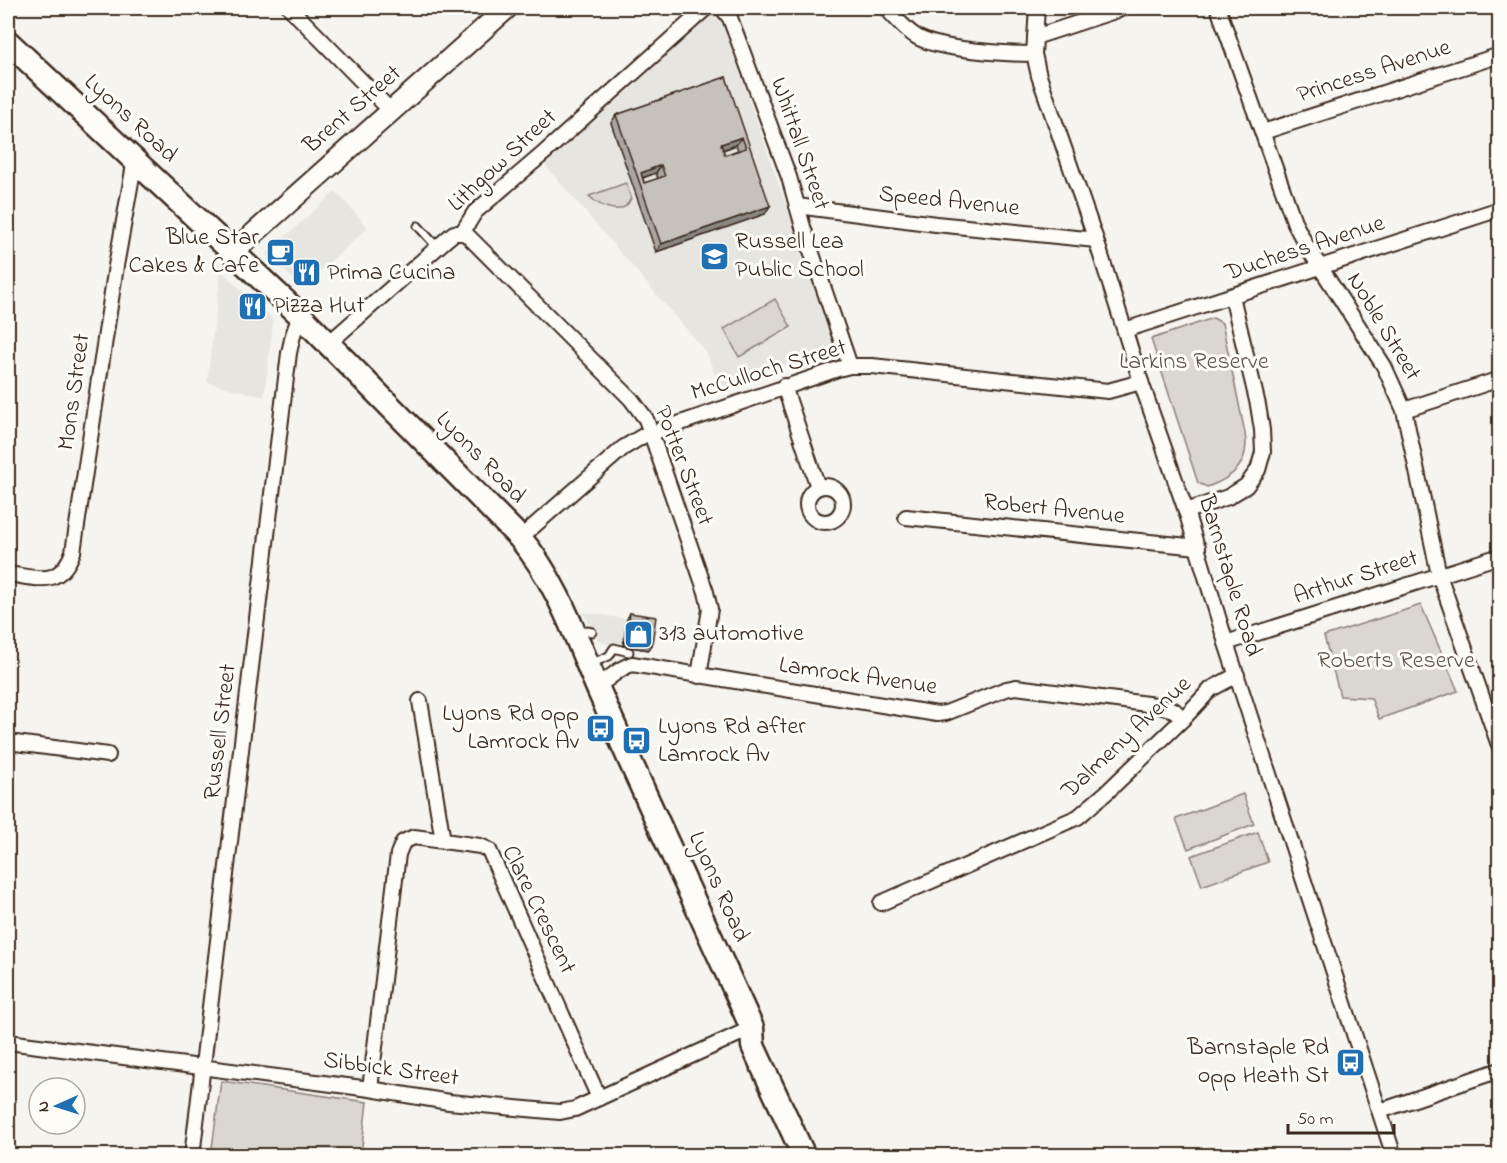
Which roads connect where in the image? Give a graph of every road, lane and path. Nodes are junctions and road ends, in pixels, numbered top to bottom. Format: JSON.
{"nodes":[{"id":1,"x":290,"y":8,"type":"edge"},
{"id":2,"x":507,"y":8,"type":"edge"},
{"id":3,"x":706,"y":8,"type":"edge"},
{"id":4,"x":722,"y":8,"type":"edge"},
{"id":5,"x":886,"y":8,"type":"edge"},
{"id":6,"x":1037,"y":8,"type":"edge"},
{"id":7,"x":1124,"y":8,"type":"edge"},
{"id":8,"x":1218,"y":8,"type":"edge"},
{"id":9,"x":1035,"y":37,"type":"junction"},
{"id":10,"x":8,"y":42,"type":"edge"},
{"id":11,"x":1034,"y":54,"type":"junction"},
{"id":12,"x":1500,"y":55,"type":"edge"},
{"id":13,"x":391,"y":111,"type":"junction"},
{"id":14,"x":1263,"y":132,"type":"junction"},
{"id":15,"x":135,"y":159,"type":"junction"},
{"id":16,"x":797,"y":206,"type":"junction"},
{"id":17,"x":1500,"y":209,"type":"edge"},
{"id":18,"x":418,"y":226,"type":"dead end"},
{"id":19,"x":462,"y":233,"type":"junction"},
{"id":20,"x":1096,"y":240,"type":"junction"},
{"id":21,"x":437,"y":248,"type":"junction"},
{"id":22,"x":233,"y":252,"type":"junction"},
{"id":23,"x":1320,"y":268,"type":"junction"},
{"id":24,"x":1232,"y":296,"type":"junction"},
{"id":25,"x":300,"y":315,"type":"junction"},
{"id":26,"x":1125,"y":330,"type":"junction"},
{"id":27,"x":329,"y":343,"type":"junction"},
{"id":28,"x":850,"y":366,"type":"junction"},
{"id":29,"x":1500,"y":379,"type":"edge"},
{"id":30,"x":1141,"y":382,"type":"junction"},
{"id":31,"x":784,"y":386,"type":"junction"},
{"id":32,"x":1404,"y":410,"type":"junction"},
{"id":33,"x":652,"y":433,"type":"junction"},
{"id":34,"x":818,"y":487,"type":"dead end"},
{"id":35,"x":1186,"y":511,"type":"junction"},
{"id":36,"x":906,"y":517,"type":"dead end"},
{"id":37,"x":520,"y":538,"type":"junction"},
{"id":38,"x":1198,"y":547,"type":"junction"},
{"id":39,"x":1500,"y":556,"type":"edge"},
{"id":40,"x":8,"y":574,"type":"edge"},
{"id":41,"x":1439,"y":575,"type":"junction"},
{"id":42,"x":1226,"y":643,"type":"junction"},
{"id":43,"x":629,"y":652,"type":"dead end"},
{"id":44,"x":588,"y":665,"type":"junction"},
{"id":45,"x":1237,"y":675,"type":"junction"},
{"id":46,"x":699,"y":676,"type":"junction"},
{"id":47,"x":597,"y":686,"type":"junction"},
{"id":48,"x":420,"y":701,"type":"dead end"},
{"id":49,"x":1183,"y":718,"type":"junction"},
{"id":50,"x":8,"y":742,"type":"edge"},
{"id":51,"x":1500,"y":748,"type":"edge"},
{"id":52,"x":108,"y":755,"type":"dead end"},
{"id":53,"x":443,"y":841,"type":"junction"},
{"id":54,"x":881,"y":903,"type":"dead end"},
{"id":55,"x":752,"y":1028,"type":"junction"},
{"id":56,"x":8,"y":1042,"type":"edge"},
{"id":57,"x":203,"y":1066,"type":"junction"},
{"id":58,"x":1500,"y":1070,"type":"edge"},
{"id":59,"x":370,"y":1089,"type":"junction"},
{"id":60,"x":599,"y":1098,"type":"junction"},
{"id":61,"x":1380,"y":1111,"type":"junction"},
{"id":62,"x":192,"y":1155,"type":"edge"},
{"id":63,"x":804,"y":1155,"type":"edge"},
{"id":64,"x":819,"y":1155,"type":"edge"},
{"id":65,"x":1394,"y":1155,"type":"edge"}],
"edges":[{"from":1,"to":13,"type":"street"},
{"from":2,"to":13,"type":"main road","name":"Brent Street"},
{"from":3,"to":19,"type":"street","name":"Lithgow Street"},
{"from":4,"to":16,"type":"street","name":"Whittall Street"},
{"from":5,"to":11,"type":"street"},
{"from":6,"to":9,"type":"street","name":"Barnstaple Road"},
{"from":7,"to":9,"type":"street"},
{"from":8,"to":14,"type":"street","name":"Noble Street"},
{"from":9,"to":11,"type":"street","name":"Barnstaple Road"},
{"from":10,"to":15,"type":"main road","name":"Lyons Road"},
{"from":11,"to":20,"type":"street","name":"Barnstaple Road"},
{"from":12,"to":14,"type":"street","name":"Princess Avenue"},
{"from":13,"to":22,"type":"main road","name":"Brent Street"},
{"from":14,"to":23,"type":"street","name":"Noble Street"},
{"from":15,"to":22,"type":"main road","name":"Lyons Road"},
{"from":15,"to":40,"type":"street","name":"Mons Street"},
{"from":16,"to":20,"type":"street","name":"Speed Avenue"},
{"from":16,"to":28,"type":"street","name":"Whittall Street"},
{"from":17,"to":23,"type":"street","name":"Duchess Avenue"},
{"from":18,"to":21,"type":"lane"},
{"from":19,"to":21,"type":"street","name":"Lithgow Street"},
{"from":19,"to":33,"type":"street","name":"Potter Street"},
{"from":20,"to":26,"type":"street","name":"Barnstaple Road"},
{"from":21,"to":27,"type":"street","name":"Lithgow Street"},
{"from":22,"to":25,"type":"main road","name":"Lyons Road"},
{"from":23,"to":24,"type":"street","name":"Duchess Avenue"},
{"from":23,"to":32,"type":"street","name":"Noble Street"},
{"from":24,"to":26,"type":"street","name":"Duchess Avenue"},
{"from":24,"to":35,"type":"street"},
{"from":25,"to":27,"type":"main road","name":"Lyons Road"},
{"from":25,"to":57,"type":"street","name":"Russell Street"},
{"from":26,"to":30,"type":"street","name":"Barnstaple Road"},
{"from":27,"to":37,"type":"main road","name":"Lyons Road"},
{"from":28,"to":30,"type":"street","name":"McCulloch Street"},
{"from":28,"to":31,"type":"street","name":"McCulloch Street"},
{"from":29,"to":32,"type":"street"},
{"from":30,"to":35,"type":"street","name":"Barnstaple Road"},
{"from":31,"to":33,"type":"street","name":"McCulloch Street"},
{"from":31,"to":34,"type":"street"},
{"from":32,"to":41,"type":"street","name":"Noble Street"},
{"from":33,"to":37,"type":"street","name":"McCulloch Street"},
{"from":33,"to":46,"type":"street","name":"Potter Street"},
{"from":35,"to":38,"type":"street","name":"Barnstaple Road"},
{"from":36,"to":38,"type":"street","name":"Robert Avenue"},
{"from":37,"to":44,"type":"main road","name":"Lyons Road"},
{"from":38,"to":42,"type":"street","name":"Barnstaple Road"},
{"from":39,"to":41,"type":"street","name":"Arthur Street"},
{"from":41,"to":42,"type":"street","name":"Arthur Street"},
{"from":41,"to":51,"type":"street","name":"Noble Street"},
{"from":42,"to":45,"type":"street","name":"Barnstaple Road"},
{"from":43,"to":44,"type":"lane"},
{"from":44,"to":47,"type":"main road","name":"Lyons Road"},
{"from":45,"to":49,"type":"street","name":"Dalmeny Avenue"},
{"from":45,"to":61,"type":"street","name":"Barnstaple Road"},
{"from":46,"to":47,"type":"street","name":"Lamrock Avenue"},
{"from":46,"to":49,"type":"street","name":"Lamrock Avenue"},
{"from":47,"to":55,"type":"main road","name":"Lyons Road"},
{"from":48,"to":53,"type":"street"},
{"from":49,"to":54,"type":"street","name":"Dalmeny Avenue"},
{"from":50,"to":52,"type":"street"},
{"from":53,"to":59,"type":"street","name":"Clare Crescent"},
{"from":53,"to":60,"type":"street","name":"Clare Crescent"},
{"from":55,"to":60,"type":"street","name":"Sibbick Street"},
{"from":55,"to":63,"type":"main road","name":"Lyons Road"},
{"from":55,"to":64,"type":"main road","name":"Lyons Road"},
{"from":56,"to":57,"type":"street","name":"Sibbick Street"},
{"from":57,"to":59,"type":"street","name":"Sibbick Street"},
{"from":57,"to":62,"type":"street","name":"Russell Street"},
{"from":58,"to":61,"type":"street"},
{"from":59,"to":60,"type":"street","name":"Sibbick Street"},
{"from":61,"to":65,"type":"street","name":"Barnstaple Road"}]}
